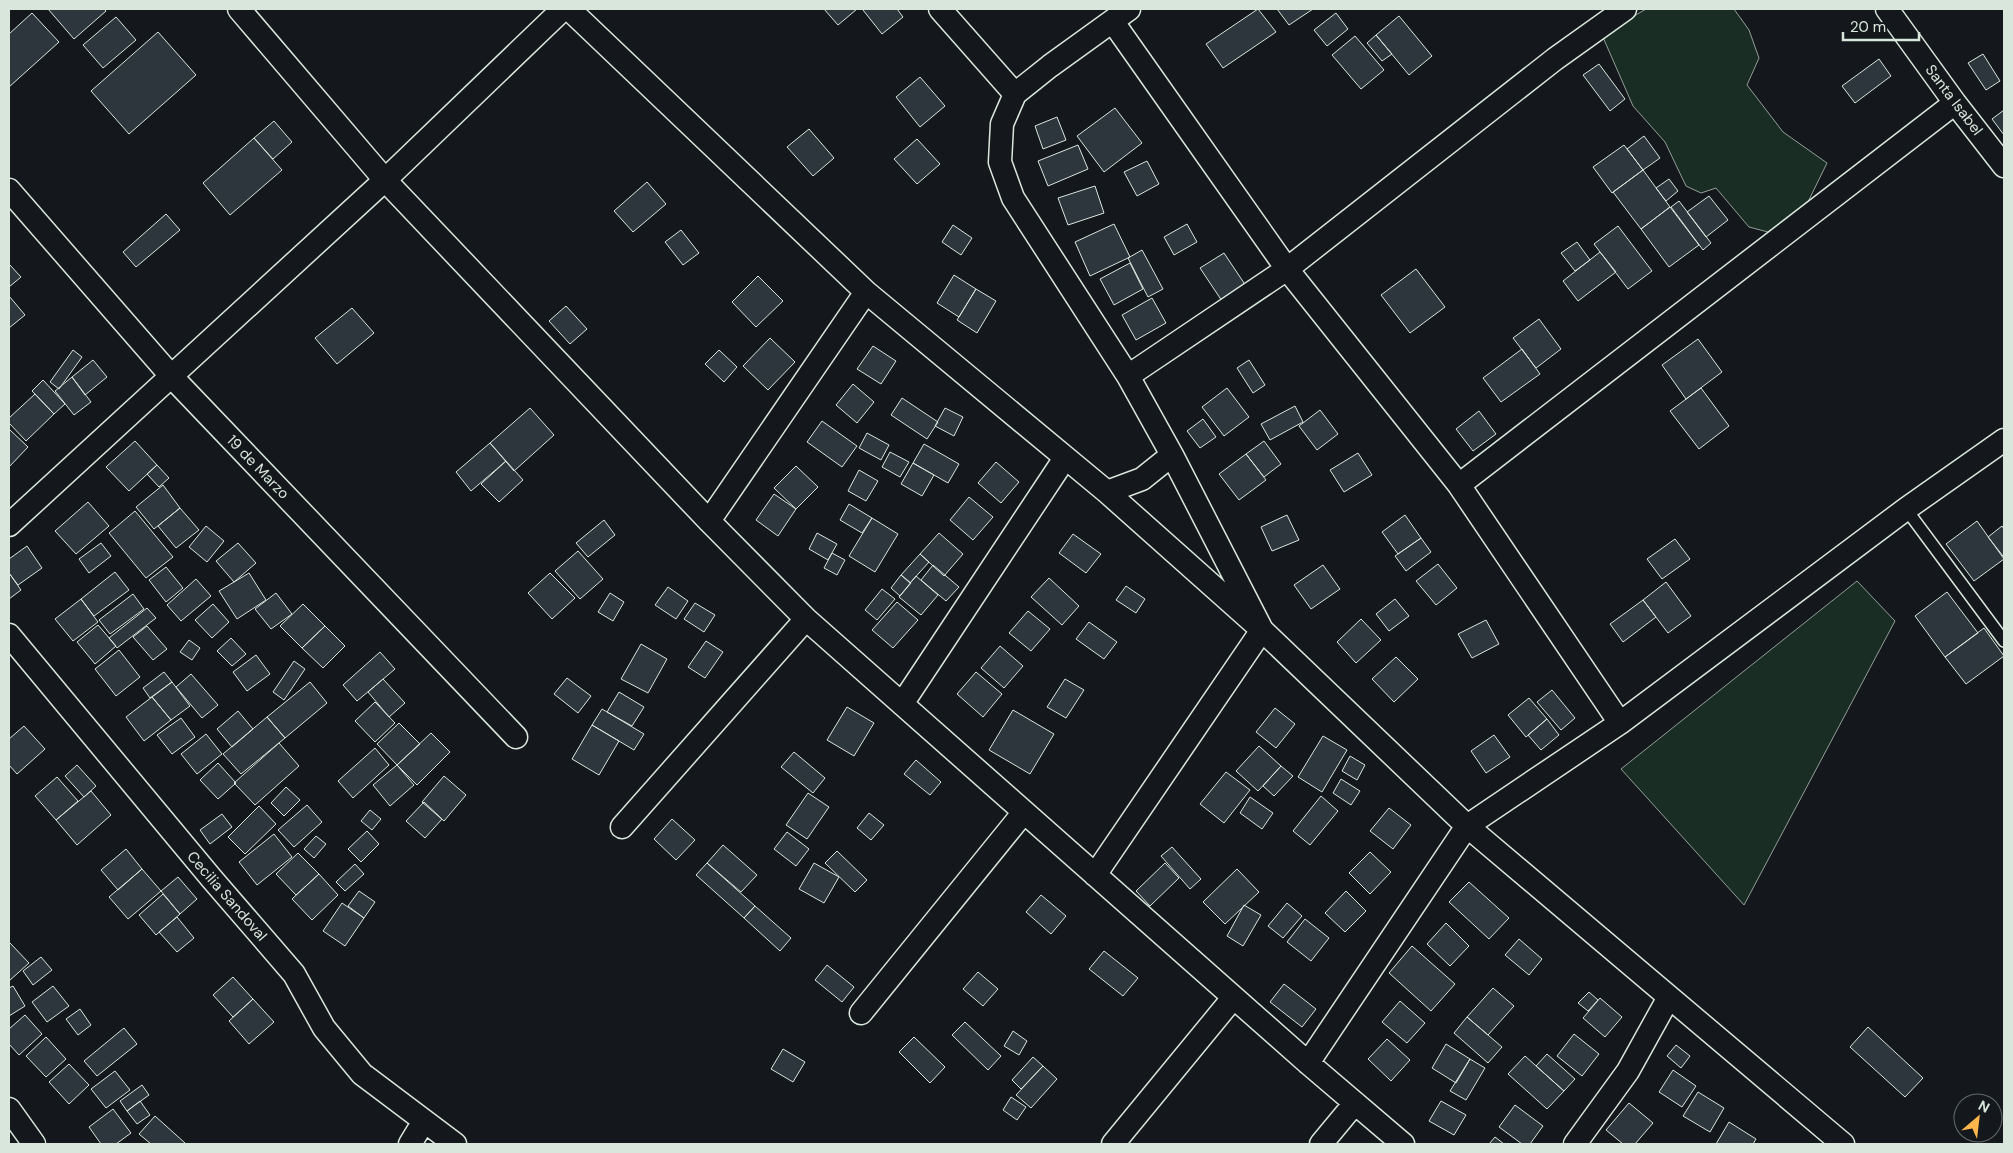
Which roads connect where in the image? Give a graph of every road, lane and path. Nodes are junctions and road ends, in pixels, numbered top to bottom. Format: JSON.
{"nodes":[{"id":1,"x":239,"y":9,"type":"edge"},
{"id":2,"x":563,"y":9,"type":"edge"},
{"id":3,"x":569,"y":9,"type":"edge"},
{"id":4,"x":940,"y":9,"type":"edge"},
{"id":5,"x":1624,"y":9,"type":"edge"},
{"id":6,"x":1887,"y":9,"type":"edge"},
{"id":7,"x":1121,"y":15,"type":"edge"},
{"id":8,"x":1015,"y":94,"type":"junction"},
{"id":9,"x":1955,"y":103,"type":"junction"},
{"id":10,"x":2004,"y":166,"type":"edge"},
{"id":11,"x":385,"y":180,"type":"junction"},
{"id":12,"x":9,"y":190,"type":"edge"},
{"id":13,"x":1288,"y":269,"type":"junction"},
{"id":14,"x":866,"y":292,"type":"junction"},
{"id":15,"x":1128,"y":376,"type":"junction"},
{"id":16,"x":172,"y":377,"type":"junction"},
{"id":17,"x":2004,"y":440,"type":"edge"},
{"id":18,"x":1172,"y":455,"type":"junction"},
{"id":19,"x":1065,"y":458,"type":"junction"},
{"id":20,"x":1459,"y":485,"type":"junction"},
{"id":21,"x":1107,"y":492,"type":"junction"},
{"id":22,"x":1906,"y":509,"type":"junction"},
{"id":23,"x":709,"y":521,"type":"junction"},
{"id":24,"x":9,"y":525,"type":"edge"},
{"id":25,"x":806,"y":619,"type":"junction"},
{"id":26,"x":1262,"y":630,"type":"junction"},
{"id":27,"x":9,"y":635,"type":"edge"},
{"id":28,"x":2004,"y":642,"type":"edge"},
{"id":29,"x":902,"y":704,"type":"junction"},
{"id":30,"x":1620,"y":723,"type":"junction"},
{"id":31,"x":516,"y":737,"type":"dead end"},
{"id":32,"x":1024,"y":812,"type":"junction"},
{"id":33,"x":1467,"y":826,"type":"junction"},
{"id":34,"x":622,"y":827,"type":"dead end"},
{"id":35,"x":1095,"y":875,"type":"junction"},
{"id":36,"x":1669,"y":997,"type":"junction"},
{"id":37,"x":1233,"y":998,"type":"junction"},
{"id":38,"x":861,"y":1013,"type":"dead end"},
{"id":39,"x":1308,"y":1063,"type":"junction"},
{"id":40,"x":1355,"y":1103,"type":"junction"},
{"id":41,"x":9,"y":1109,"type":"edge"},
{"id":42,"x":424,"y":1121,"type":"junction"},
{"id":43,"x":34,"y":1144,"type":"edge"},
{"id":44,"x":410,"y":1144,"type":"edge"},
{"id":45,"x":455,"y":1144,"type":"edge"},
{"id":46,"x":1113,"y":1144,"type":"edge"},
{"id":47,"x":1321,"y":1144,"type":"edge"},
{"id":48,"x":1404,"y":1144,"type":"edge"},
{"id":49,"x":1575,"y":1144,"type":"edge"},
{"id":50,"x":1843,"y":1144,"type":"edge"}],
"edges":[{"from":1,"to":11,"type":"street"},
{"from":2,"to":11,"type":"street"},
{"from":3,"to":14,"type":"street"},
{"from":4,"to":8,"type":"street"},
{"from":5,"to":13,"type":"street"},
{"from":6,"to":9,"type":"street","name":"Santa Isabel"},
{"from":7,"to":8,"type":"street"},
{"from":7,"to":13,"type":"street"},
{"from":8,"to":15,"type":"street"},
{"from":9,"to":10,"type":"street","name":"Santa Isabel"},
{"from":9,"to":20,"type":"street"},
{"from":11,"to":16,"type":"street"},
{"from":11,"to":23,"type":"street"},
{"from":12,"to":16,"type":"street","name":"19 de Marzo"},
{"from":13,"to":15,"type":"street"},
{"from":13,"to":20,"type":"street"},
{"from":14,"to":19,"type":"street"},
{"from":14,"to":23,"type":"street"},
{"from":15,"to":18,"type":"street"},
{"from":16,"to":24,"type":"street"},
{"from":16,"to":31,"type":"street","name":"19 de Marzo"},
{"from":17,"to":22,"type":"street"},
{"from":18,"to":21,"type":"street"},
{"from":18,"to":26,"type":"street"},
{"from":19,"to":21,"type":"street"},
{"from":19,"to":29,"type":"street"},
{"from":20,"to":30,"type":"street"},
{"from":21,"to":26,"type":"street"},
{"from":22,"to":28,"type":"lane"},
{"from":22,"to":30,"type":"street"},
{"from":23,"to":25,"type":"street"},
{"from":25,"to":29,"type":"street"},
{"from":25,"to":34,"type":"street"},
{"from":26,"to":33,"type":"street"},
{"from":26,"to":35,"type":"street"},
{"from":27,"to":42,"type":"street","name":"Cecilia Sandoval"},
{"from":29,"to":32,"type":"street"},
{"from":30,"to":33,"type":"street"},
{"from":32,"to":35,"type":"street"},
{"from":32,"to":38,"type":"street"},
{"from":33,"to":36,"type":"street"},
{"from":33,"to":39,"type":"street"},
{"from":35,"to":37,"type":"street"},
{"from":36,"to":49,"type":"street"},
{"from":36,"to":50,"type":"street"},
{"from":37,"to":39,"type":"street"},
{"from":37,"to":46,"type":"street"},
{"from":39,"to":40,"type":"street"},
{"from":40,"to":47,"type":"street"},
{"from":40,"to":48,"type":"street"},
{"from":41,"to":43,"type":"street"},
{"from":42,"to":44,"type":"street"},
{"from":42,"to":45,"type":"street","name":"Cecilia Sandoval"}]}
